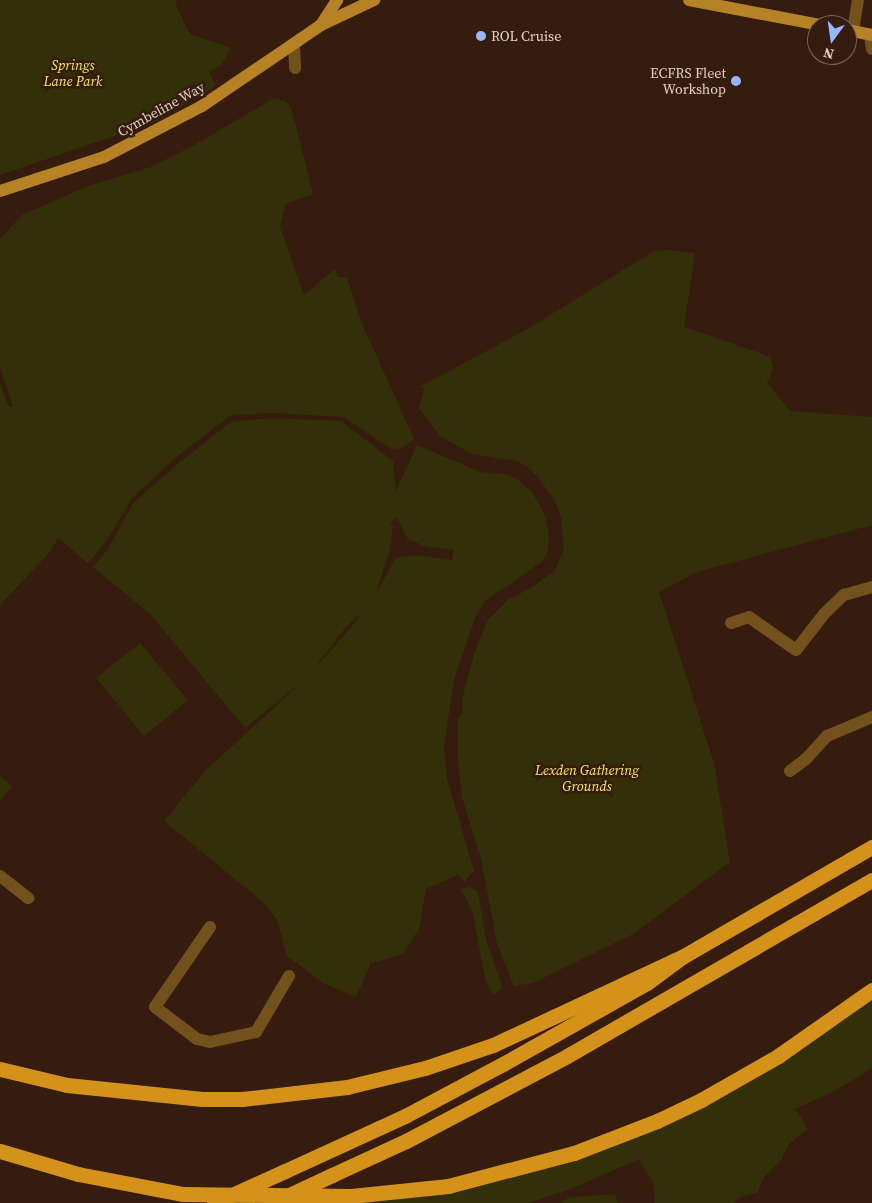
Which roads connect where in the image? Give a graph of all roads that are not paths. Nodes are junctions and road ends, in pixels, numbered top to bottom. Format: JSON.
{"nodes":[{"id":1,"x":337,"y":0,"type":"edge"},
{"id":2,"x":374,"y":0,"type":"edge"},
{"id":3,"x":690,"y":0,"type":"edge"},
{"id":4,"x":858,"y":0,"type":"edge"},
{"id":5,"x":854,"y":15,"type":"edge"},
{"id":6,"x":807,"y":22,"type":"edge"},
{"id":7,"x":321,"y":25,"type":"junction"},
{"id":8,"x":857,"y":32,"type":"edge"},
{"id":9,"x":871,"y":35,"type":"edge"},
{"id":10,"x":294,"y":46,"type":"junction"},
{"id":11,"x":872,"y":49,"type":"edge"},
{"id":12,"x":295,"y":68,"type":"dead end"},
{"id":13,"x":0,"y":191,"type":"edge"},
{"id":14,"x":872,"y":587,"type":"edge"},
{"id":15,"x":731,"y":623,"type":"dead end"},
{"id":16,"x":872,"y":718,"type":"edge"},
{"id":17,"x":790,"y":771,"type":"dead end"},
{"id":18,"x":872,"y":847,"type":"edge"},
{"id":19,"x":0,"y":876,"type":"edge"},
{"id":20,"x":872,"y":880,"type":"edge"},
{"id":21,"x":28,"y":898,"type":"dead end"},
{"id":22,"x":210,"y":927,"type":"dead end"},
{"id":23,"x":682,"y":957,"type":"junction"},
{"id":24,"x":289,"y":976,"type":"dead end"},
{"id":25,"x":872,"y":990,"type":"edge"},
{"id":26,"x":0,"y":1069,"type":"edge"},
{"id":27,"x":0,"y":1151,"type":"edge"},
{"id":28,"x":214,"y":1203,"type":"edge"},
{"id":29,"x":272,"y":1203,"type":"edge"}],
"edges":[{"from":1,"to":7,"type":"main road","name":"Cymbeline Way"},
{"from":2,"to":7,"type":"main road","name":"Cymbeline Way"},
{"from":3,"to":6,"type":"main road"},
{"from":4,"to":5,"type":"street"},
{"from":7,"to":10,"type":"main road","name":"Cymbeline Way"},
{"from":8,"to":9,"type":"main road"},
{"from":9,"to":11,"type":"street"},
{"from":10,"to":12,"type":"street"},
{"from":10,"to":13,"type":"main road","name":"Cymbeline Way"},
{"from":14,"to":15,"type":"street"},
{"from":16,"to":17,"type":"street"},
{"from":18,"to":23,"type":"highway"},
{"from":19,"to":21,"type":"street"},
{"from":20,"to":29,"type":"highway","bridge":true},
{"from":22,"to":24,"type":"street"},
{"from":23,"to":26,"type":"highway"},
{"from":23,"to":28,"type":"highway","bridge":true},
{"from":25,"to":27,"type":"highway"}]}
